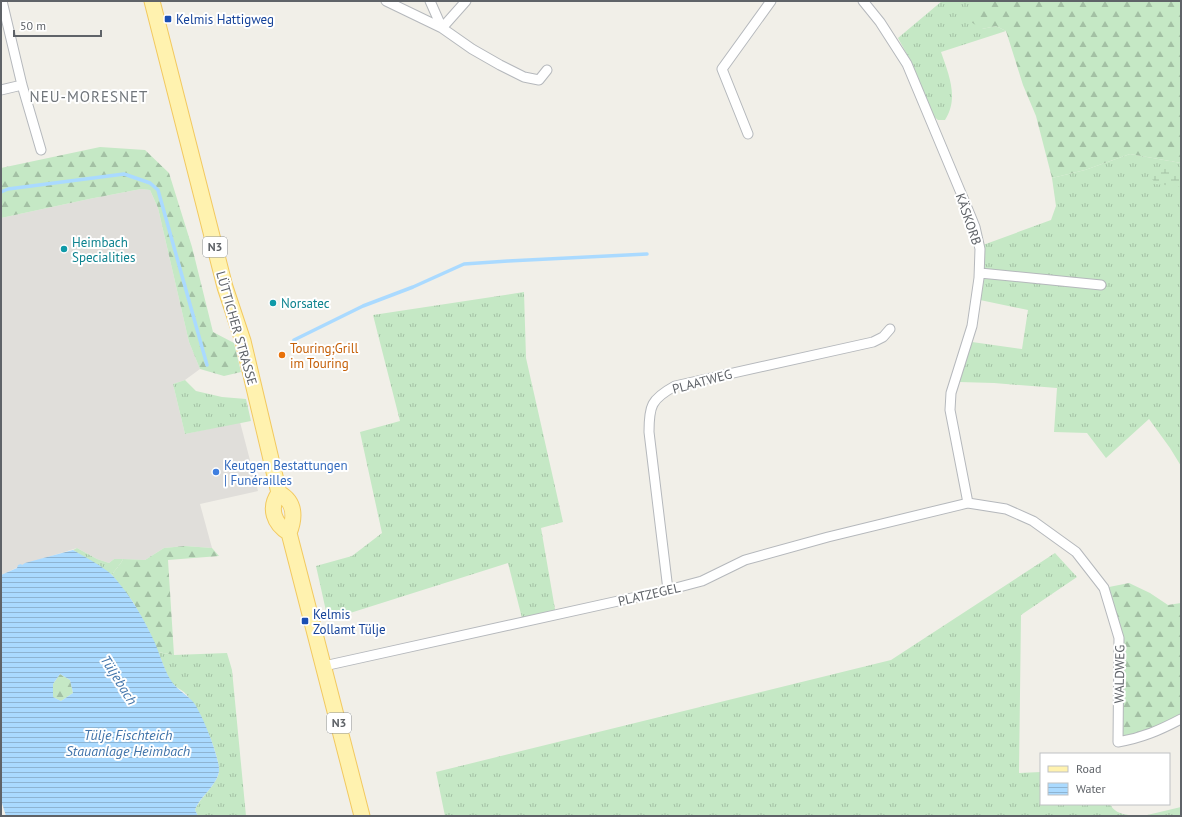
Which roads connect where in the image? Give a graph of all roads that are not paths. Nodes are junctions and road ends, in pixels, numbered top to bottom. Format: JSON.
{"nodes":[{"id":1,"x":2,"y":1,"type":"edge"},
{"id":2,"x":152,"y":1,"type":"edge"},
{"id":3,"x":386,"y":1,"type":"edge"},
{"id":4,"x":430,"y":1,"type":"edge"},
{"id":5,"x":466,"y":1,"type":"edge"},
{"id":6,"x":771,"y":1,"type":"edge"},
{"id":7,"x":863,"y":1,"type":"edge"},
{"id":8,"x":442,"y":28,"type":"junction"},
{"id":9,"x":547,"y":70,"type":"dead end"},
{"id":10,"x":22,"y":85,"type":"junction"},
{"id":11,"x":1,"y":90,"type":"edge"},
{"id":12,"x":748,"y":134,"type":"dead end"},
{"id":13,"x":41,"y":150,"type":"dead end"},
{"id":14,"x":980,"y":272,"type":"junction"},
{"id":15,"x":1101,"y":285,"type":"dead end"},
{"id":16,"x":890,"y":329,"type":"dead end"},
{"id":17,"x":968,"y":503,"type":"junction"},
{"id":18,"x":668,"y":590,"type":"junction"},
{"id":19,"x":324,"y":666,"type":"junction"},
{"id":20,"x":1181,"y":719,"type":"edge"},
{"id":21,"x":362,"y":816,"type":"edge"}],
"edges":[{"from":1,"to":10,"type":"street"},
{"from":2,"to":19,"type":"main road","name":"LÜTTICHER STRASSE","number":"N3"},
{"from":3,"to":8,"type":"street"},
{"from":4,"to":8,"type":"street"},
{"from":5,"to":8,"type":"street"},
{"from":6,"to":12,"type":"street"},
{"from":7,"to":14,"type":"street","name":"KÄSKORB"},
{"from":8,"to":9,"type":"street"},
{"from":10,"to":11,"type":"street"},
{"from":10,"to":13,"type":"street"},
{"from":14,"to":15,"type":"street"},
{"from":14,"to":17,"type":"street","name":"KÄSKORB"},
{"from":16,"to":18,"type":"street","name":"PLAATWEG"},
{"from":17,"to":18,"type":"street","name":"PLATZEGEL"},
{"from":17,"to":20,"type":"street","name":"WALDWEG"},
{"from":18,"to":19,"type":"street","name":"PLATZEGEL"},
{"from":19,"to":21,"type":"main road","name":"LÜTTICHER STRASSE","number":"N3"}]}
